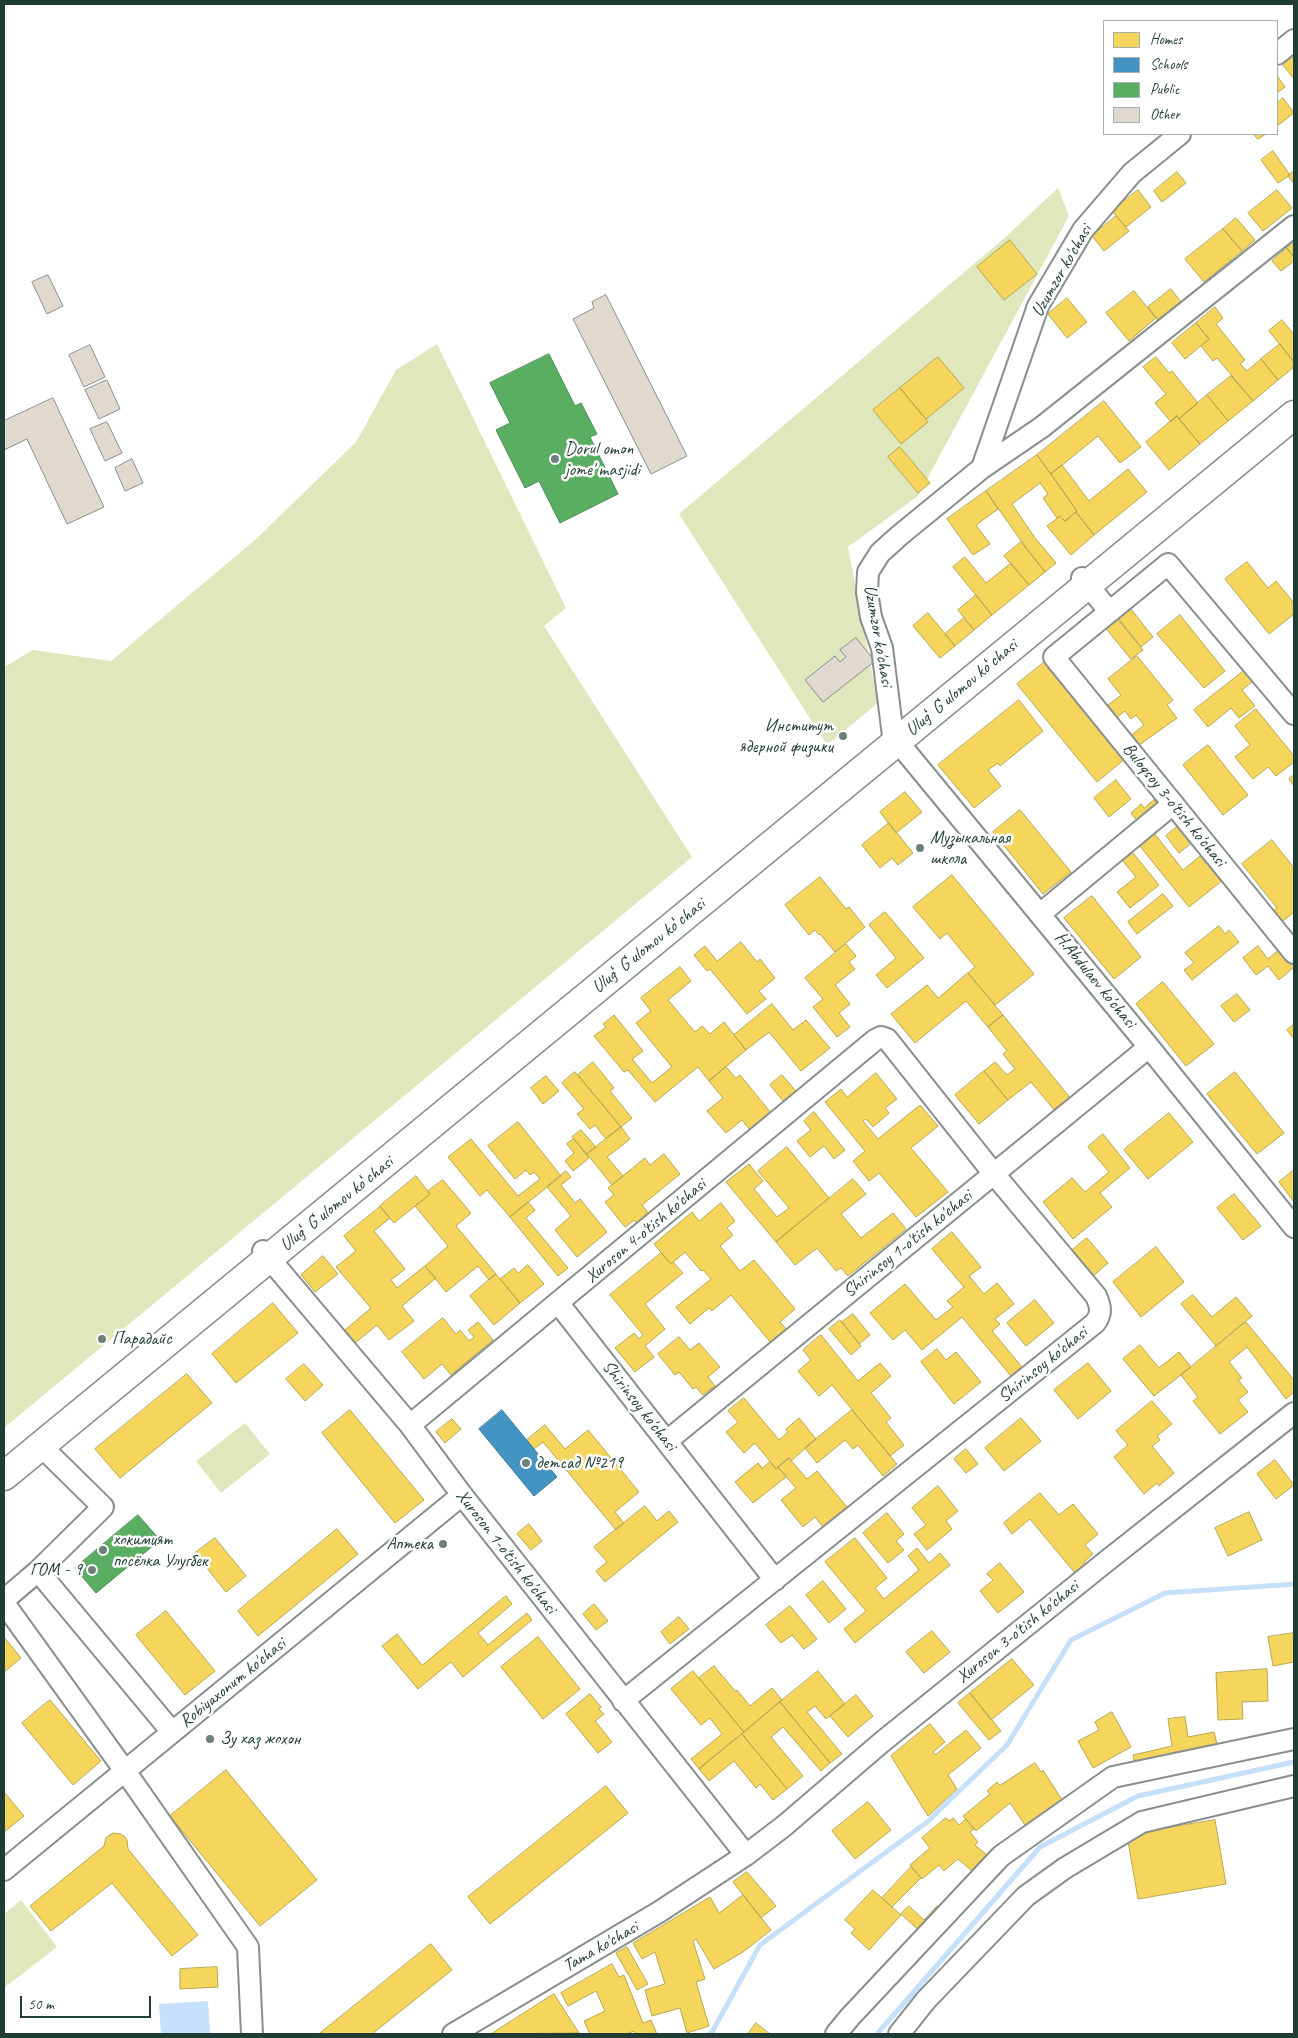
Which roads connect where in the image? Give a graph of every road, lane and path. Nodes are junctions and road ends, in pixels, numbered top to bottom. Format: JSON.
{"nodes":[{"id":1,"x":1294,"y":40,"type":"edge"},
{"id":2,"x":1278,"y":53,"type":"edge"},
{"id":3,"x":1179,"y":135,"type":"edge"},
{"id":4,"x":1294,"y":226,"type":"edge"},
{"id":5,"x":1294,"y":405,"type":"edge"},
{"id":6,"x":1294,"y":415,"type":"edge"},
{"id":7,"x":982,"y":468,"type":"junction"},
{"id":8,"x":1085,"y":581,"type":"junction"},
{"id":9,"x":1109,"y":611,"type":"junction"},
{"id":10,"x":1294,"y":714,"type":"edge"},
{"id":11,"x":896,"y":738,"type":"junction"},
{"id":12,"x":1173,"y":804,"type":"junction"},
{"id":13,"x":1040,"y":914,"type":"junction"},
{"id":14,"x":1294,"y":953,"type":"edge"},
{"id":15,"x":881,"y":1037,"type":"joint"},
{"id":16,"x":1150,"y":1047,"type":"junction"},
{"id":17,"x":994,"y":1174,"type":"junction"},
{"id":18,"x":1294,"y":1227,"type":"edge"},
{"id":19,"x":266,"y":1255,"type":"junction"},
{"id":20,"x":558,"y":1304,"type":"junction"},
{"id":21,"x":1294,"y":1413,"type":"edge"},
{"id":22,"x":410,"y":1425,"type":"junction"},
{"id":23,"x":667,"y":1441,"type":"junction"},
{"id":24,"x":41,"y":1446,"type":"junction"},
{"id":25,"x":4,"y":1464,"type":"edge"},
{"id":26,"x":4,"y":1476,"type":"edge"},
{"id":27,"x":462,"y":1495,"type":"junction"},
{"id":28,"x":38,"y":1571,"type":"junction"},
{"id":29,"x":775,"y":1580,"type":"junction"},
{"id":30,"x":4,"y":1602,"type":"edge"},
{"id":31,"x":623,"y":1702,"type":"junction"},
{"id":32,"x":172,"y":1732,"type":"junction"},
{"id":33,"x":1294,"y":1739,"type":"edge"},
{"id":34,"x":125,"y":1770,"type":"junction"},
{"id":35,"x":1294,"y":1786,"type":"edge"},
{"id":36,"x":746,"y":1855,"type":"junction"},
{"id":37,"x":4,"y":1870,"type":"edge"},
{"id":38,"x":252,"y":2034,"type":"edge"},
{"id":39,"x":453,"y":2034,"type":"edge"},
{"id":40,"x":836,"y":2034,"type":"edge"},
{"id":41,"x":899,"y":2034,"type":"edge"}],
"edges":[{"from":1,"to":2,"type":"street"},
{"from":3,"to":7,"type":"street","name":"Uzumzor ko'chasi"},
{"from":4,"to":7,"type":"street","name":"Uzumzor ko'chasi"},
{"from":5,"to":8,"type":"main road","name":"Ulugʻ Gʻulomov koʻchasi"},
{"from":6,"to":8,"type":"main road","name":"Ulugʻ Gʻulomov koʻchasi"},
{"from":7,"to":11,"type":"street","name":"Uzumzor ko'chasi"},
{"from":8,"to":9,"type":"street"},
{"from":8,"to":11,"type":"main road","name":"Ulugʻ Gʻulomov koʻchasi"},
{"from":9,"to":10,"type":"street"},
{"from":9,"to":12,"type":"street","name":"Buloqsoy 3-o'tish ko'chasi"},
{"from":11,"to":13,"type":"street","name":"H.Abdulaev ko'chasi"},
{"from":11,"to":19,"type":"main road","name":"Ulugʻ Gʻulomov koʻchasi"},
{"from":12,"to":13,"type":"street"},
{"from":12,"to":14,"type":"street","name":"Buloqsoy 3-o'tish ko'chasi"},
{"from":13,"to":16,"type":"street","name":"H.Abdulaev ko'chasi"},
{"from":15,"to":17,"type":"street","name":"Shirinsoy ko'chasi"},
{"from":15,"to":20,"type":"street","name":"Xuroson 4-o'tish ko'chasi"},
{"from":16,"to":17,"type":"street","name":"Shirinsoy 1-o'tish ko'chasi"},
{"from":16,"to":18,"type":"street","name":"H.Abdulaev ko'chasi"},
{"from":17,"to":23,"type":"street","name":"Shirinsoy 1-o'tish ko'chasi"},
{"from":17,"to":29,"type":"street","name":"Shirinsoy ko'chasi"},
{"from":19,"to":22,"type":"street","name":"Хuroson 1-o'tish ko'chasi"},
{"from":19,"to":24,"type":"main road","name":"Ulugʻ Gʻulomov koʻchasi"},
{"from":19,"to":25,"type":"main road","name":"Ulugʻ Gʻulomov koʻchasi"},
{"from":20,"to":22,"type":"street","name":"Xuroson 4-o'tish ko'chasi"},
{"from":20,"to":23,"type":"street","name":"Shirinsoy ko'chasi"},
{"from":21,"to":36,"type":"street","name":"Xuroson 3-o'tish ko'chasi"},
{"from":22,"to":27,"type":"street","name":"Хuroson 1-o'tish ko'chasi"},
{"from":23,"to":29,"type":"street","name":"Shirinsoy ko'chasi"},
{"from":24,"to":26,"type":"main road","name":"Ulugʻ Gʻulomov koʻchasi"},
{"from":24,"to":28,"type":"street"},
{"from":27,"to":31,"type":"street","name":"Хuroson 1-o'tish ko'chasi"},
{"from":27,"to":32,"type":"street","name":"Robiyaxonum ko'chasi"},
{"from":28,"to":30,"type":"street"},
{"from":28,"to":32,"type":"street"},
{"from":29,"to":31,"type":"street","name":"Shirinsoy ko'chasi"},
{"from":30,"to":34,"type":"street"},
{"from":31,"to":36,"type":"street","name":"Хuroson 1-o'tish ko'chasi"},
{"from":32,"to":34,"type":"street","name":"Robiyaxonum ko'chasi"},
{"from":33,"to":40,"type":"street"},
{"from":34,"to":37,"type":"street","name":"Robiyaxonum ko'chasi"},
{"from":34,"to":38,"type":"street"},
{"from":35,"to":41,"type":"street"},
{"from":36,"to":39,"type":"street","name":"Tama ko'chasi"}]}
